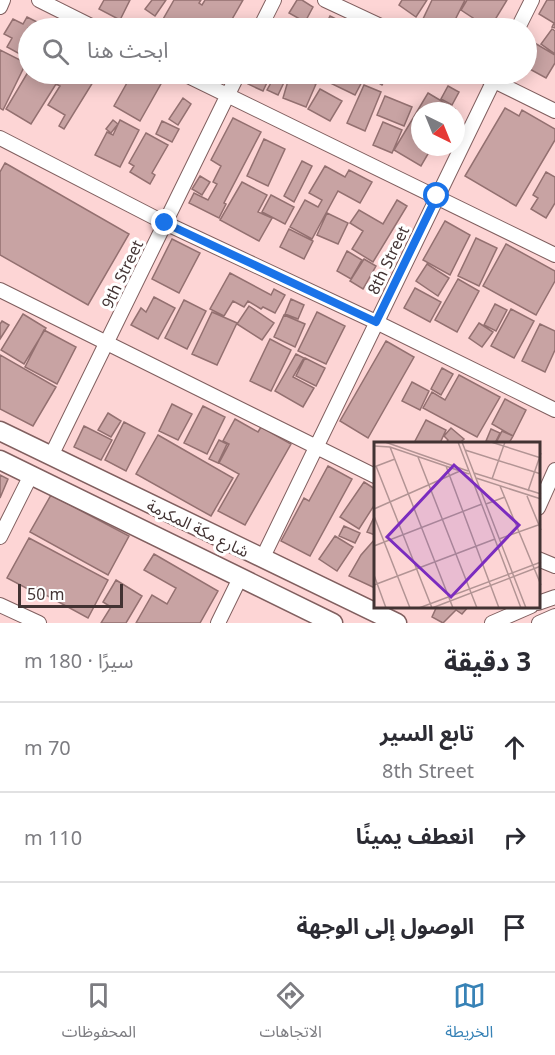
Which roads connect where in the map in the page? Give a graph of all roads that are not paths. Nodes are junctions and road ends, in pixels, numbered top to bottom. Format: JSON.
{"nodes":[{"id":1,"x":3,"y":0,"type":"edge"},
{"id":2,"x":39,"y":0,"type":"edge"},
{"id":3,"x":274,"y":0,"type":"edge"},
{"id":4,"x":325,"y":0,"type":"edge"},
{"id":5,"x":532,"y":0,"type":"edge"},
{"id":6,"x":0,"y":7,"type":"edge"},
{"id":7,"x":75,"y":18,"type":"edge"},
{"id":8,"x":265,"y":18,"type":"edge"},
{"id":9,"x":364,"y":18,"type":"edge"},
{"id":10,"x":523,"y":18,"type":"edge"},
{"id":11,"x":204,"y":84,"type":"edge"},
{"id":12,"x":233,"y":84,"type":"edge"},
{"id":13,"x":492,"y":84,"type":"edge"},
{"id":14,"x":507,"y":84,"type":"edge"},
{"id":15,"x":227,"y":96,"type":"junction"},
{"id":16,"x":555,"y":111,"type":"edge"},
{"id":17,"x":0,"y":138,"type":"edge"},
{"id":18,"x":437,"y":196,"type":"junction"},
{"id":19,"x":165,"y":223,"type":"junction"},
{"id":20,"x":555,"y":255,"type":"edge"},
{"id":21,"x":0,"y":290,"type":"edge"},
{"id":22,"x":376,"y":322,"type":"junction"},
{"id":23,"x":106,"y":343,"type":"junction"},
{"id":24,"x":555,"y":410,"type":"edge"},
{"id":25,"x":0,"y":431,"type":"edge"},
{"id":26,"x":316,"y":446,"type":"junction"},
{"id":27,"x":51,"y":456,"type":"junction"},
{"id":28,"x":0,"y":460,"type":"edge"},
{"id":29,"x":555,"y":470,"type":"edge"},
{"id":30,"x":374,"y":475,"type":"edge"},
{"id":31,"x":31,"y":476,"type":"junction"},
{"id":32,"x":540,"y":504,"type":"edge"},
{"id":33,"x":0,"y":537,"type":"edge"},
{"id":34,"x":262,"y":559,"type":"junction"},
{"id":35,"x":540,"y":560,"type":"edge"},
{"id":36,"x":555,"y":566,"type":"edge"},
{"id":37,"x":240,"y":578,"type":"junction"},
{"id":38,"x":555,"y":597,"type":"edge"},
{"id":39,"x":540,"y":602,"type":"edge"},
{"id":40,"x":0,"y":605,"type":"edge"},
{"id":41,"x":525,"y":608,"type":"edge"},
{"id":42,"x":500,"y":616,"type":"edge"},
{"id":43,"x":555,"y":616,"type":"edge"},
{"id":44,"x":39,"y":623,"type":"edge"},
{"id":45,"x":218,"y":623,"type":"edge"},
{"id":46,"x":333,"y":623,"type":"edge"},
{"id":47,"x":397,"y":623,"type":"edge"},
{"id":48,"x":538,"y":623,"type":"edge"}],
"edges":[{"from":1,"to":6,"type":"street"},
{"from":2,"to":7,"type":"street"},
{"from":3,"to":8,"type":"street"},
{"from":4,"to":9,"type":"street"},
{"from":5,"to":10,"type":"street"},
{"from":11,"to":15,"type":"street"},
{"from":12,"to":15,"type":"street","name":"9th Street"},
{"from":13,"to":18,"type":"street","name":"8th Street"},
{"from":14,"to":16,"type":"street"},
{"from":15,"to":18,"type":"street"},
{"from":15,"to":19,"type":"street","name":"9th Street"},
{"from":17,"to":19,"type":"street"},
{"from":18,"to":20,"type":"street"},
{"from":18,"to":22,"type":"street","name":"8th Street"},
{"from":19,"to":22,"type":"street"},
{"from":19,"to":23,"type":"street","name":"9th Street"},
{"from":21,"to":23,"type":"street"},
{"from":22,"to":24,"type":"street"},
{"from":22,"to":26,"type":"street","name":"8th Street"},
{"from":23,"to":26,"type":"street"},
{"from":23,"to":27,"type":"street","name":"9th Street"},
{"from":25,"to":27,"type":"main road","name":"شارع مكة المكرمة"},
{"from":26,"to":30,"type":"street"},
{"from":26,"to":34,"type":"street","name":"8th Street"},
{"from":27,"to":34,"type":"main road","name":"شارع مكة المكرمة"},
{"from":28,"to":31,"type":"main road","name":"شارع مكة المكرمة"},
{"from":29,"to":32,"type":"street"},
{"from":31,"to":33,"type":"street"},
{"from":31,"to":37,"type":"main road","name":"شارع مكة المكرمة"},
{"from":34,"to":47,"type":"main road","name":"شارع مكة المكرمة"},
{"from":35,"to":36,"type":"street"},
{"from":37,"to":45,"type":"street"},
{"from":37,"to":46,"type":"main road","name":"شارع مكة المكرمة"},
{"from":38,"to":39,"type":"street"},
{"from":40,"to":44,"type":"street"},
{"from":41,"to":42,"type":"street"},
{"from":43,"to":48,"type":"street"}]}
